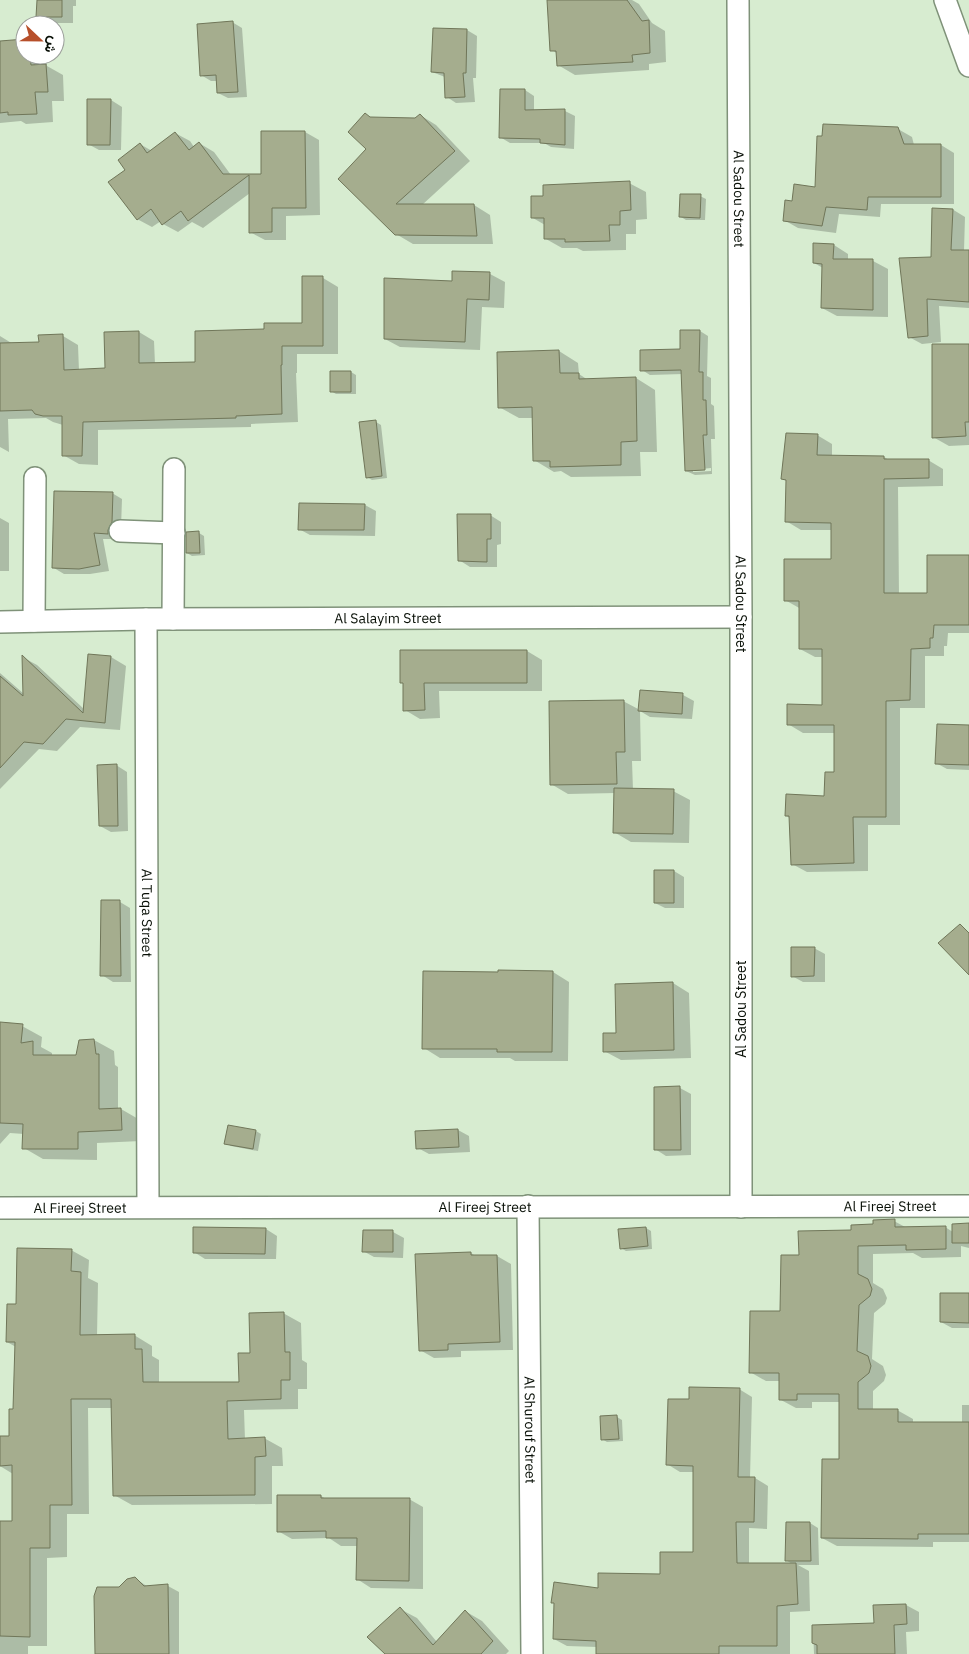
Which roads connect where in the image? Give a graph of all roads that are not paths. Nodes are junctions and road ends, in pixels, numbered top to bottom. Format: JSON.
{"nodes":[{"id":1,"x":738,"y":0,"type":"edge"},
{"id":2,"x":945,"y":0,"type":"edge"},
{"id":3,"x":969,"y":66,"type":"edge"},
{"id":4,"x":174,"y":469,"type":"dead end"},
{"id":5,"x":36,"y":478,"type":"dead end"},
{"id":6,"x":120,"y":531,"type":"dead end"},
{"id":7,"x":174,"y":533,"type":"junction"},
{"id":8,"x":742,"y":617,"type":"junction"},
{"id":9,"x":146,"y":619,"type":"junction"},
{"id":10,"x":173,"y":619,"type":"junction"},
{"id":11,"x":34,"y":621,"type":"junction"},
{"id":12,"x":0,"y":622,"type":"edge"},
{"id":13,"x":528,"y":1206,"type":"junction"},
{"id":14,"x":969,"y":1206,"type":"edge"},
{"id":15,"x":148,"y":1207,"type":"junction"},
{"id":16,"x":741,"y":1207,"type":"junction"},
{"id":17,"x":0,"y":1208,"type":"edge"},
{"id":18,"x":532,"y":1654,"type":"edge"}],
"edges":[{"from":1,"to":8,"type":"street","name":"Al Sadou Street"},
{"from":2,"to":3,"type":"street"},
{"from":4,"to":7,"type":"street"},
{"from":5,"to":11,"type":"street"},
{"from":6,"to":7,"type":"street"},
{"from":7,"to":10,"type":"street"},
{"from":8,"to":10,"type":"street","name":"Al Salayim Street"},
{"from":8,"to":16,"type":"street","name":"Al Sadou Street"},
{"from":9,"to":10,"type":"street","name":"Al Salayim Street"},
{"from":9,"to":11,"type":"street","name":"Al Salayim Street"},
{"from":9,"to":15,"type":"street","name":"Al Tuqa Street"},
{"from":11,"to":12,"type":"street","name":"Al Salayim Street"},
{"from":13,"to":15,"type":"street","name":"Al Fireej Street"},
{"from":13,"to":16,"type":"street","name":"Al Fireej Street"},
{"from":13,"to":18,"type":"street","name":"Al Shurouf Street"},
{"from":14,"to":16,"type":"street","name":"Al Fireej Street"},
{"from":15,"to":17,"type":"street","name":"Al Fireej Street"}]}
